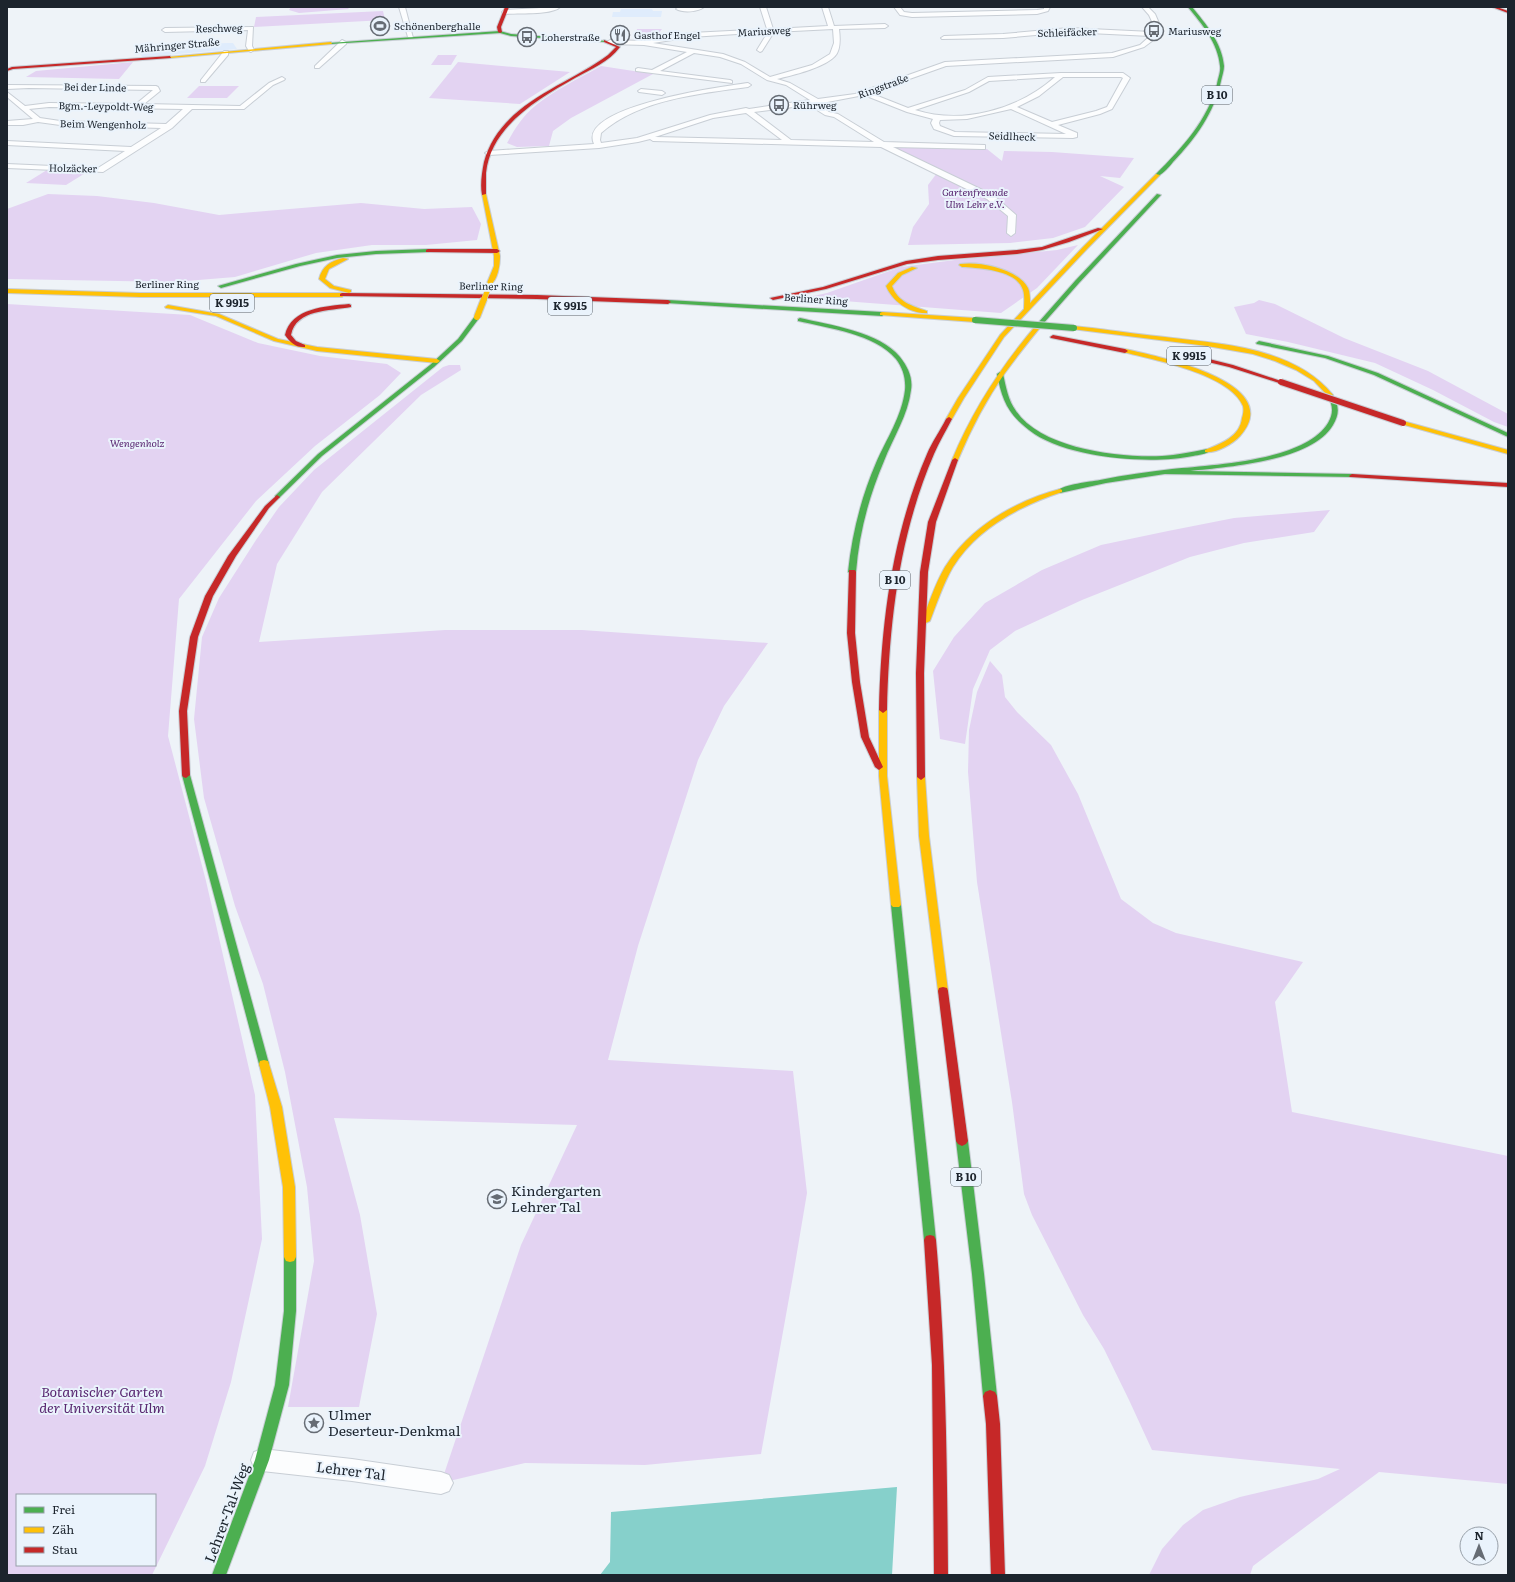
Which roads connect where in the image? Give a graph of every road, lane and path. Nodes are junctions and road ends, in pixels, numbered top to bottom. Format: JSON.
{"nodes":[{"id":1,"x":402,"y":7,"type":"edge"},
{"id":2,"x":557,"y":7,"type":"edge"},
{"id":3,"x":701,"y":7,"type":"edge"},
{"id":4,"x":763,"y":7,"type":"edge"},
{"id":5,"x":825,"y":7,"type":"edge"},
{"id":6,"x":897,"y":7,"type":"edge"},
{"id":7,"x":1047,"y":7,"type":"edge"},
{"id":8,"x":1144,"y":7,"type":"edge"},
{"id":9,"x":1190,"y":7,"type":"edge"},
{"id":10,"x":1494,"y":7,"type":"edge"},
{"id":11,"x":680,"y":9,"type":"dead end"},
{"id":12,"x":506,"y":10,"type":"edge"},
{"id":13,"x":1508,"y":12,"type":"edge"},
{"id":14,"x":885,"y":26,"type":"dead end"},
{"id":15,"x":834,"y":27,"type":"junction"},
{"id":16,"x":165,"y":30,"type":"dead end"},
{"id":17,"x":974,"y":30,"type":"dead end"},
{"id":18,"x":769,"y":31,"type":"junction"},
{"id":19,"x":500,"y":32,"type":"junction"},
{"id":20,"x":1155,"y":34,"type":"junction"},
{"id":21,"x":411,"y":37,"type":"junction"},
{"id":22,"x":980,"y":37,"type":"junction"},
{"id":23,"x":944,"y":38,"type":"dead end"},
{"id":24,"x":342,"y":42,"type":"junction"},
{"id":25,"x":610,"y":42,"type":"junction"},
{"id":26,"x":644,"y":43,"type":"junction"},
{"id":27,"x":251,"y":50,"type":"junction"},
{"id":28,"x":760,"y":50,"type":"dead end"},
{"id":29,"x":693,"y":51,"type":"junction"},
{"id":30,"x":226,"y":52,"type":"junction"},
{"id":31,"x":1023,"y":53,"type":"dead end"},
{"id":32,"x":1049,"y":59,"type":"junction"},
{"id":33,"x":1030,"y":60,"type":"junction"},
{"id":34,"x":317,"y":67,"type":"dead end"},
{"id":35,"x":9,"y":68,"type":"edge"},
{"id":36,"x":638,"y":70,"type":"dead end"},
{"id":37,"x":653,"y":72,"type":"junction"},
{"id":38,"x":1061,"y":75,"type":"junction"},
{"id":39,"x":282,"y":79,"type":"dead end"},
{"id":40,"x":771,"y":80,"type":"junction"},
{"id":41,"x":202,"y":81,"type":"dead end"},
{"id":42,"x":755,"y":84,"type":"junction"},
{"id":43,"x":7,"y":87,"type":"edge"},
{"id":44,"x":641,"y":91,"type":"dead end"},
{"id":45,"x":662,"y":93,"type":"junction"},
{"id":46,"x":7,"y":94,"type":"edge"},
{"id":47,"x":866,"y":94,"type":"junction"},
{"id":48,"x":684,"y":95,"type":"junction"},
{"id":49,"x":814,"y":102,"type":"junction"},
{"id":50,"x":138,"y":106,"type":"junction"},
{"id":51,"x":644,"y":106,"type":"junction"},
{"id":52,"x":190,"y":107,"type":"junction"},
{"id":53,"x":1012,"y":107,"type":"junction"},
{"id":54,"x":22,"y":108,"type":"junction"},
{"id":55,"x":746,"y":110,"type":"junction"},
{"id":56,"x":909,"y":110,"type":"junction"},
{"id":57,"x":937,"y":118,"type":"junction"},
{"id":58,"x":38,"y":120,"type":"junction"},
{"id":59,"x":7,"y":123,"type":"edge"},
{"id":60,"x":56,"y":123,"type":"junction"},
{"id":61,"x":1051,"y":124,"type":"junction"},
{"id":62,"x":169,"y":126,"type":"junction"},
{"id":63,"x":43,"y":130,"type":"dead end"},
{"id":64,"x":32,"y":137,"type":"dead end"},
{"id":65,"x":646,"y":138,"type":"junction"},
{"id":66,"x":789,"y":142,"type":"junction"},
{"id":67,"x":7,"y":143,"type":"edge"},
{"id":68,"x":20,"y":144,"type":"junction"},
{"id":69,"x":883,"y":145,"type":"junction"},
{"id":70,"x":599,"y":146,"type":"junction"},
{"id":71,"x":982,"y":147,"type":"dead end"},
{"id":72,"x":133,"y":149,"type":"junction"},
{"id":73,"x":7,"y":151,"type":"edge"},
{"id":74,"x":490,"y":151,"type":"junction"},
{"id":75,"x":7,"y":166,"type":"edge"},
{"id":76,"x":1164,"y":189,"type":"dead end"},
{"id":77,"x":1108,"y":226,"type":"junction"},
{"id":78,"x":1011,"y":233,"type":"dead end"},
{"id":79,"x":497,"y":251,"type":"junction"},
{"id":80,"x":370,"y":253,"type":"junction"},
{"id":81,"x":7,"y":290,"type":"edge"},
{"id":82,"x":85,"y":297,"type":"junction"},
{"id":83,"x":7,"y":298,"type":"edge"},
{"id":84,"x":380,"y":299,"type":"junction"},
{"id":85,"x":704,"y":303,"type":"junction"},
{"id":86,"x":135,"y":304,"type":"dead end"},
{"id":87,"x":161,"y":306,"type":"dead end"},
{"id":88,"x":1027,"y":310,"type":"junction"},
{"id":89,"x":758,"y":314,"type":"junction"},
{"id":90,"x":975,"y":320,"type":"junction"},
{"id":91,"x":952,"y":328,"type":"dead end"},
{"id":92,"x":1074,"y":328,"type":"junction"},
{"id":93,"x":990,"y":331,"type":"dead end"},
{"id":94,"x":1233,"y":339,"type":"dead end"},
{"id":95,"x":1249,"y":341,"type":"dead end"},
{"id":96,"x":1095,"y":343,"type":"junction"},
{"id":97,"x":302,"y":346,"type":"junction"},
{"id":98,"x":1160,"y":350,"type":"dead end"},
{"id":99,"x":1179,"y":354,"type":"dead end"},
{"id":100,"x":437,"y":361,"type":"junction"},
{"id":101,"x":1000,"y":374,"type":"junction"},
{"id":102,"x":1508,"y":435,"type":"edge"},
{"id":103,"x":1508,"y":452,"type":"edge"},
{"id":104,"x":1158,"y":473,"type":"junction"},
{"id":105,"x":1508,"y":486,"type":"edge"},
{"id":106,"x":921,"y":631,"type":"junction"},
{"id":107,"x":882,"y":776,"type":"junction"},
{"id":108,"x":262,"y":1460,"type":"junction"},
{"id":109,"x":441,"y":1483,"type":"dead end"},
{"id":110,"x":219,"y":1575,"type":"edge"},
{"id":111,"x":940,"y":1575,"type":"edge"},
{"id":112,"x":998,"y":1575,"type":"edge"}],
"edges":[{"from":1,"to":21,"type":"street"},
{"from":2,"to":12,"type":"street"},
{"from":3,"to":11,"type":"street"},
{"from":4,"to":18,"type":"street"},
{"from":5,"to":15,"type":"street"},
{"from":6,"to":7,"type":"street"},
{"from":8,"to":20,"type":"street"},
{"from":9,"to":77,"type":"main road","number":"B 10"},
{"from":10,"to":13,"type":"main road"},
{"from":12,"to":19,"type":"main road"},
{"from":14,"to":15,"type":"street","name":"Mariusweg"},
{"from":15,"to":18,"type":"street","name":"Mariusweg"},
{"from":15,"to":40,"type":"street"},
{"from":16,"to":27,"type":"street","name":"Reschweg"},
{"from":17,"to":22,"type":"street"},
{"from":18,"to":26,"type":"street","name":"Mariusweg"},
{"from":18,"to":28,"type":"street"},
{"from":19,"to":21,"type":"main road","name":"Mähringer Straße"},
{"from":19,"to":25,"type":"main road"},
{"from":20,"to":22,"type":"street","name":"Schleifäcker"},
{"from":20,"to":32,"type":"street","name":"Ringstraße"},
{"from":21,"to":24,"type":"main road","name":"Mähringer Straße"},
{"from":22,"to":23,"type":"street","name":"Schleifäcker"},
{"from":24,"to":27,"type":"main road","name":"Mähringer Straße"},
{"from":24,"to":34,"type":"street"},
{"from":25,"to":26,"type":"street"},
{"from":25,"to":74,"type":"main road"},
{"from":26,"to":29,"type":"street"},
{"from":27,"to":30,"type":"main road","name":"Mähringer Straße"},
{"from":29,"to":37,"type":"street"},
{"from":29,"to":40,"type":"street"},
{"from":30,"to":35,"type":"main road","name":"Mähringer Straße"},
{"from":30,"to":41,"type":"street"},
{"from":31,"to":33,"type":"street"},
{"from":32,"to":33,"type":"street","name":"Ringstraße"},
{"from":32,"to":38,"type":"street"},
{"from":33,"to":47,"type":"street","name":"Ringstraße"},
{"from":36,"to":37,"type":"street"},
{"from":37,"to":42,"type":"street"},
{"from":38,"to":53,"type":"street"},
{"from":38,"to":56,"type":"street"},
{"from":38,"to":61,"type":"street","name":"Seidlheck"},
{"from":39,"to":52,"type":"street","name":"Bgm.-Leypoldt-Weg"},
{"from":40,"to":42,"type":"street"},
{"from":40,"to":49,"type":"street"},
{"from":42,"to":48,"type":"street"},
{"from":43,"to":50,"type":"street","name":"Bei der Linde"},
{"from":44,"to":45,"type":"street"},
{"from":45,"to":48,"type":"street"},
{"from":45,"to":51,"type":"street"},
{"from":46,"to":54,"type":"street","name":"Beim Wengenholz"},
{"from":47,"to":49,"type":"street","name":"Ringstraße"},
{"from":47,"to":56,"type":"street"},
{"from":48,"to":51,"type":"street"},
{"from":49,"to":55,"type":"street","name":"Ringstraße"},
{"from":49,"to":69,"type":"street"},
{"from":50,"to":52,"type":"street","name":"Bgm.-Leypoldt-Weg"},
{"from":50,"to":54,"type":"street","name":"Bgm.-Leypoldt-Weg"},
{"from":51,"to":70,"type":"street"},
{"from":52,"to":62,"type":"street"},
{"from":53,"to":57,"type":"street"},
{"from":53,"to":61,"type":"street","name":"Seidlheck"},
{"from":54,"to":58,"type":"street","name":"Beim Wengenholz"},
{"from":55,"to":65,"type":"street","name":"Ringstraße"},
{"from":55,"to":66,"type":"street"},
{"from":56,"to":57,"type":"street"},
{"from":57,"to":61,"type":"street","name":"Seidlheck"},
{"from":58,"to":59,"type":"street","name":"Beim Wengenholz"},
{"from":58,"to":60,"type":"street","name":"Beim Wengenholz"},
{"from":60,"to":62,"type":"street","name":"Beim Wengenholz"},
{"from":60,"to":63,"type":"street"},
{"from":62,"to":72,"type":"street","name":"Holzäcker"},
{"from":64,"to":68,"type":"street"},
{"from":65,"to":66,"type":"street"},
{"from":65,"to":70,"type":"street","name":"Ringstraße"},
{"from":66,"to":69,"type":"street"},
{"from":67,"to":68,"type":"street","name":"Holzäcker"},
{"from":68,"to":72,"type":"street","name":"Holzäcker"},
{"from":68,"to":73,"type":"street"},
{"from":69,"to":71,"type":"street"},
{"from":69,"to":78,"type":"street"},
{"from":70,"to":74,"type":"street","name":"Ringstraße"},
{"from":72,"to":75,"type":"street","name":"Holzäcker"},
{"from":74,"to":79,"type":"main road"},
{"from":76,"to":101,"type":"main road","number":"B 10"},
{"from":77,"to":85,"type":"main road"},
{"from":77,"to":88,"type":"main road","number":"B 10"},
{"from":79,"to":80,"type":"main road"},
{"from":79,"to":100,"type":"main road","name":"Lehrer-Tal-Weg","bridge":true},
{"from":80,"to":82,"type":"main road"},
{"from":80,"to":84,"type":"main road"},
{"from":81,"to":82,"type":"main road","name":"Berliner Ring","number":"K 9915"},
{"from":82,"to":83,"type":"main road","name":"Berliner Ring","number":"K 9915"},
{"from":82,"to":84,"type":"main road","name":"Berliner Ring","number":"K 9915"},
{"from":82,"to":86,"type":"main road"},
{"from":84,"to":85,"type":"main road","name":"Berliner Ring","number":"K 9915"},
{"from":84,"to":89,"type":"main road","name":"Berliner Ring","number":"K 9915"},
{"from":84,"to":97,"type":"main road"},
{"from":85,"to":90,"type":"main road","name":"Berliner Ring","number":"K 9915"},
{"from":87,"to":97,"type":"main road"},
{"from":88,"to":90,"type":"main road"},
{"from":88,"to":107,"type":"main road","number":"B 10"},
{"from":89,"to":91,"type":"main road","name":"Berliner Ring","number":"K 9915"},
{"from":89,"to":107,"type":"main road"},
{"from":90,"to":92,"type":"main road","number":"K 9915","bridge":true},
{"from":92,"to":94,"type":"main road","number":"K 9915"},
{"from":92,"to":104,"type":"main road"},
{"from":93,"to":96,"type":"main road"},
{"from":95,"to":102,"type":"main road"},
{"from":96,"to":98,"type":"main road","number":"K 9915"},
{"from":96,"to":101,"type":"main road"},
{"from":97,"to":100,"type":"main road"},
{"from":99,"to":103,"type":"main road","number":"K 9915","bridge":true},
{"from":100,"to":108,"type":"main road","name":"Lehrer-Tal-Weg"},
{"from":101,"to":106,"type":"main road","number":"B 10"},
{"from":104,"to":105,"type":"main road"},
{"from":104,"to":106,"type":"main road"},
{"from":106,"to":112,"type":"main road","number":"B 10"},
{"from":107,"to":111,"type":"main road","number":"B 10"},
{"from":108,"to":109,"type":"street","name":"Lehrer Tal"},
{"from":108,"to":110,"type":"main road","name":"Lehrer-Tal-Weg"}]}
